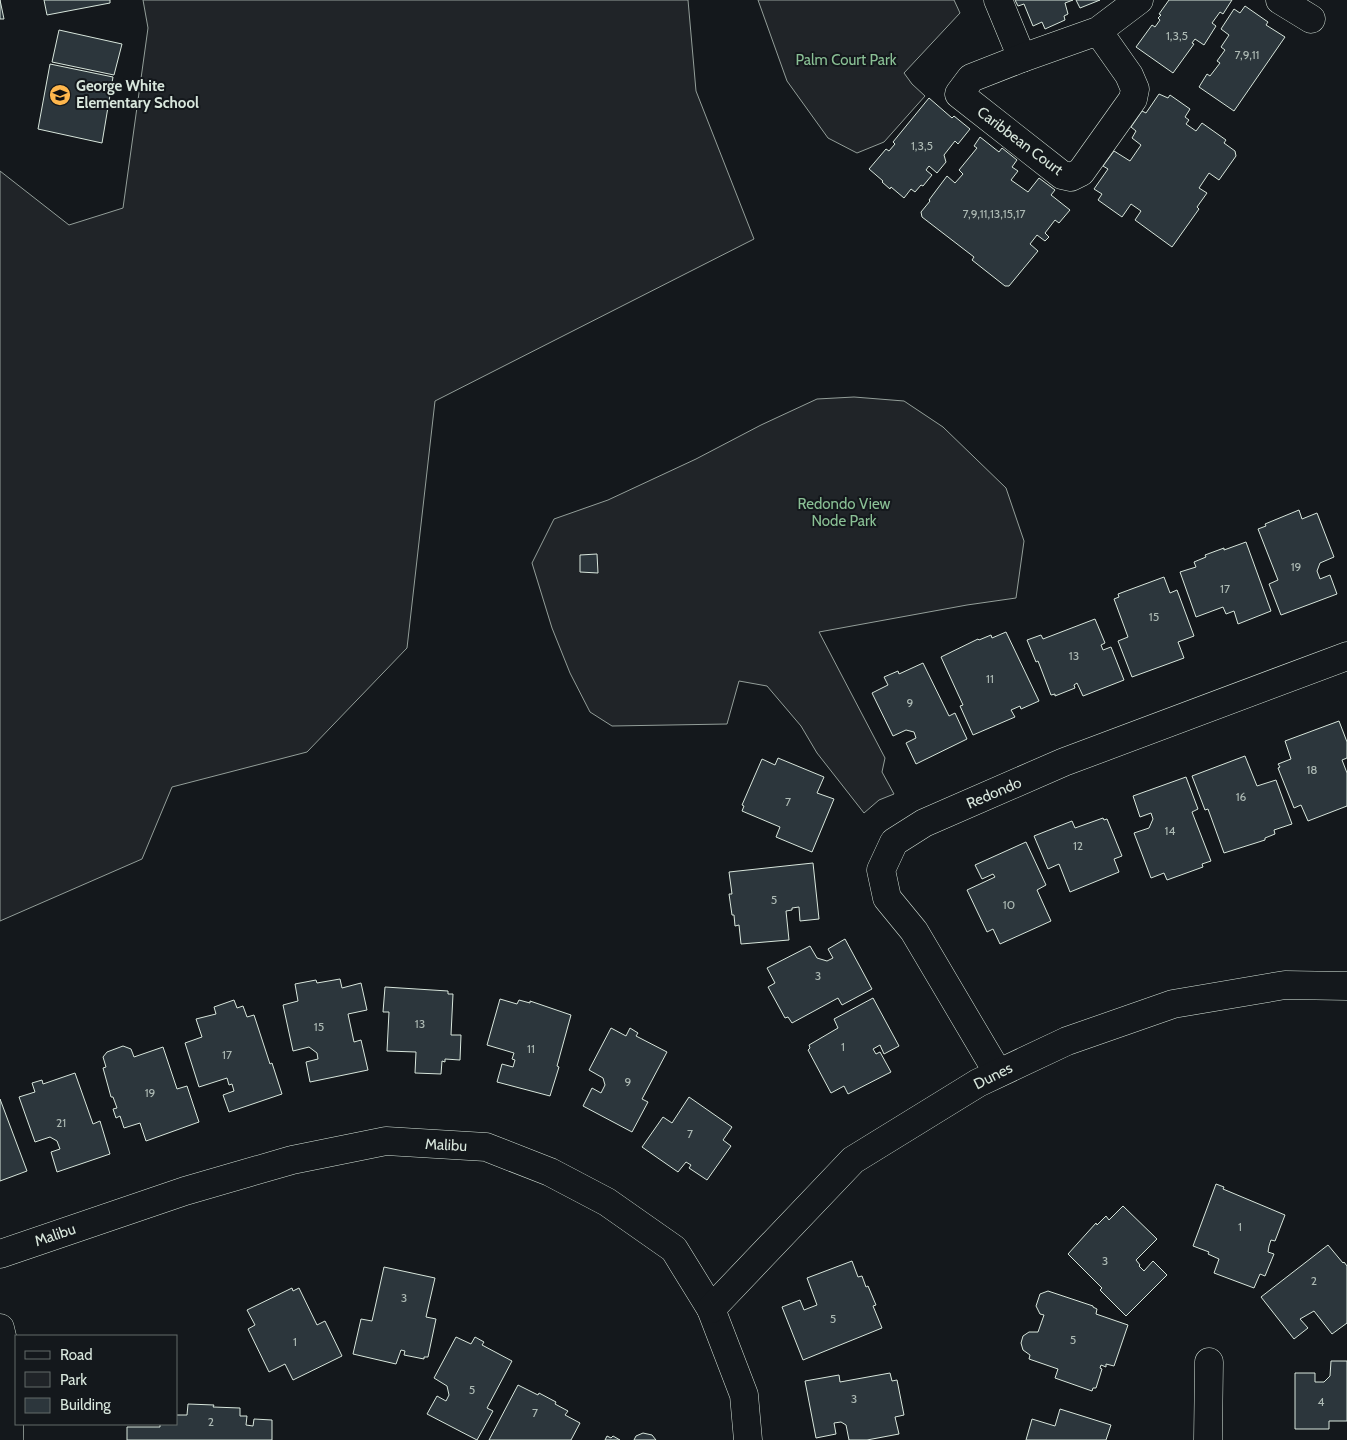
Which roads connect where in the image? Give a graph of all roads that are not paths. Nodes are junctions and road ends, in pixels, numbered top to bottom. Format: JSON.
{"nodes":[{"id":1,"x":998,"y":0,"type":"edge"},
{"id":2,"x":1139,"y":0,"type":"edge"},
{"id":3,"x":1280,"y":0,"type":"edge"},
{"id":4,"x":1311,"y":19,"type":"dead end"},
{"id":5,"x":1098,"y":31,"type":"junction"},
{"id":6,"x":1022,"y":58,"type":"junction"},
{"id":7,"x":1347,"y":656,"type":"edge"},
{"id":8,"x":1347,"y":986,"type":"edge"},
{"id":9,"x":998,"y":1073,"type":"junction"},
{"id":10,"x":0,"y":1254,"type":"edge"},
{"id":11,"x":711,"y":1309,"type":"junction"},
{"id":12,"x":0,"y":1328,"type":"edge"},
{"id":13,"x":1210,"y":1362,"type":"dead end"},
{"id":14,"x":9,"y":1440,"type":"edge"},
{"id":15,"x":748,"y":1440,"type":"edge"},
{"id":16,"x":1208,"y":1440,"type":"edge"}],
"edges":[{"from":1,"to":6,"type":"street"},
{"from":2,"to":5,"type":"street"},
{"from":3,"to":4,"type":"street"},
{"from":5,"to":6,"type":"street"},
{"from":5,"to":6,"type":"street","name":"Caribbean Court"},
{"from":7,"to":9,"type":"street","name":"Redondo"},
{"from":8,"to":9,"type":"street","name":"Dunes"},
{"from":9,"to":11,"type":"street","name":"Dunes"},
{"from":10,"to":11,"type":"street","name":"Malibu"},
{"from":11,"to":15,"type":"street","name":"Malibu"},
{"from":12,"to":14,"type":"street"},
{"from":13,"to":16,"type":"street"}]}
